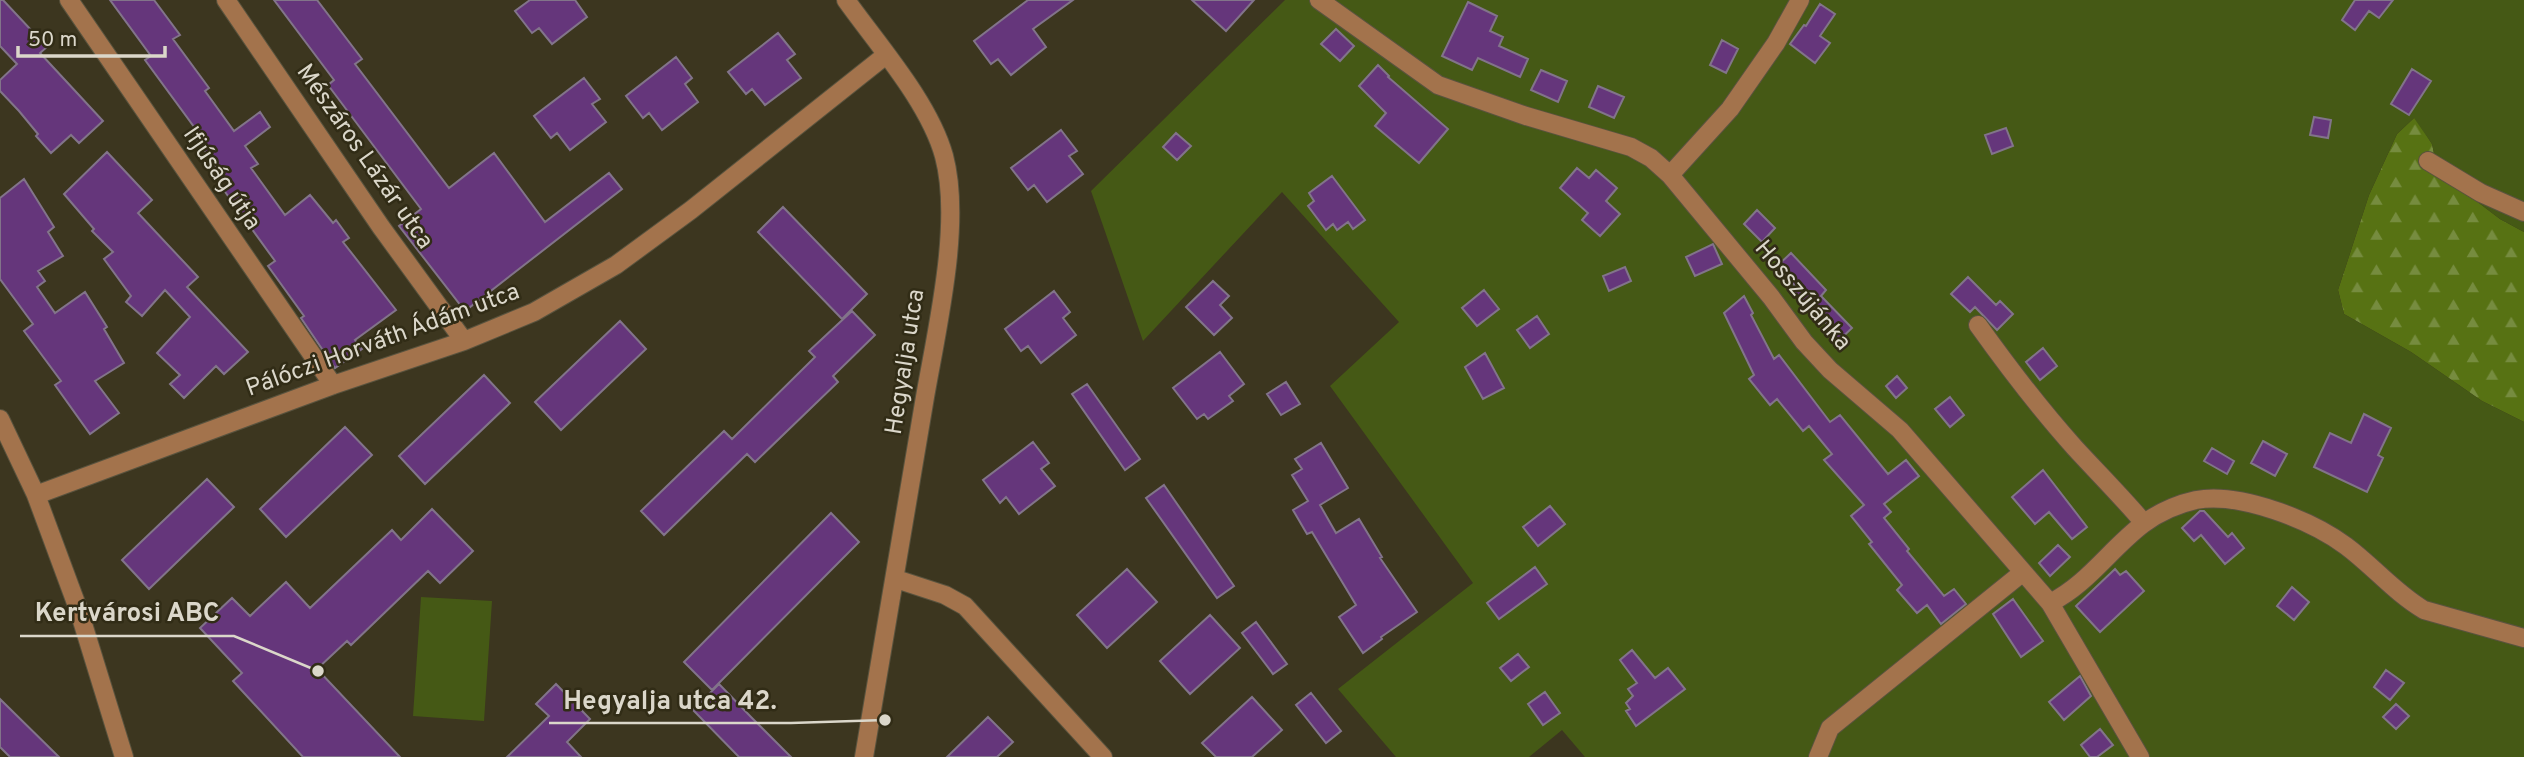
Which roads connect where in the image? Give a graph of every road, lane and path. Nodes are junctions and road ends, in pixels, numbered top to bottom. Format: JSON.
{"nodes":[{"id":1,"x":69,"y":0,"type":"edge"},
{"id":2,"x":226,"y":0,"type":"edge"},
{"id":3,"x":846,"y":0,"type":"edge"},
{"id":4,"x":1320,"y":0,"type":"edge"},
{"id":5,"x":1800,"y":0,"type":"edge"},
{"id":6,"x":886,"y":55,"type":"junction"},
{"id":7,"x":2428,"y":161,"type":"dead end"},
{"id":8,"x":1670,"y":175,"type":"junction"},
{"id":9,"x":2524,"y":212,"type":"edge"},
{"id":10,"x":1978,"y":325,"type":"dead end"},
{"id":11,"x":464,"y":341,"type":"junction"},
{"id":12,"x":333,"y":385,"type":"junction"},
{"id":13,"x":0,"y":419,"type":"edge"},
{"id":14,"x":36,"y":495,"type":"junction"},
{"id":15,"x":2144,"y":523,"type":"junction"},
{"id":16,"x":2022,"y":573,"type":"junction"},
{"id":17,"x":896,"y":579,"type":"junction"},
{"id":18,"x":2050,"y":603,"type":"junction"},
{"id":19,"x":2524,"y":638,"type":"edge"},
{"id":20,"x":124,"y":757,"type":"edge"},
{"id":21,"x":864,"y":757,"type":"edge"},
{"id":22,"x":1103,"y":757,"type":"edge"},
{"id":23,"x":1818,"y":757,"type":"edge"},
{"id":24,"x":2140,"y":757,"type":"edge"}],
"edges":[{"from":1,"to":12,"type":"street","name":"Ifjúság útja"},
{"from":2,"to":11,"type":"street","name":"Mészáros Lázár utca"},
{"from":3,"to":6,"type":"street","name":"Hegyalja utca"},
{"from":4,"to":8,"type":"street","name":"Hosszújánka"},
{"from":5,"to":8,"type":"street"},
{"from":6,"to":11,"type":"street","name":"Pálóczi Horváth Ádám utca"},
{"from":6,"to":17,"type":"street","name":"Hegyalja utca"},
{"from":7,"to":9,"type":"street"},
{"from":8,"to":16,"type":"street","name":"Hosszújánka"},
{"from":10,"to":15,"type":"street"},
{"from":11,"to":12,"type":"street","name":"Pálóczi Horváth Ádám utca"},
{"from":12,"to":14,"type":"street","name":"Pálóczi Horváth Ádám utca"},
{"from":13,"to":14,"type":"street"},
{"from":14,"to":20,"type":"street"},
{"from":15,"to":18,"type":"street"},
{"from":15,"to":19,"type":"street"},
{"from":16,"to":18,"type":"street","name":"Hosszújánka"},
{"from":16,"to":23,"type":"street"},
{"from":17,"to":21,"type":"street","name":"Hegyalja utca"},
{"from":17,"to":22,"type":"street"},
{"from":18,"to":24,"type":"street","name":"Hosszújánka"}]}
